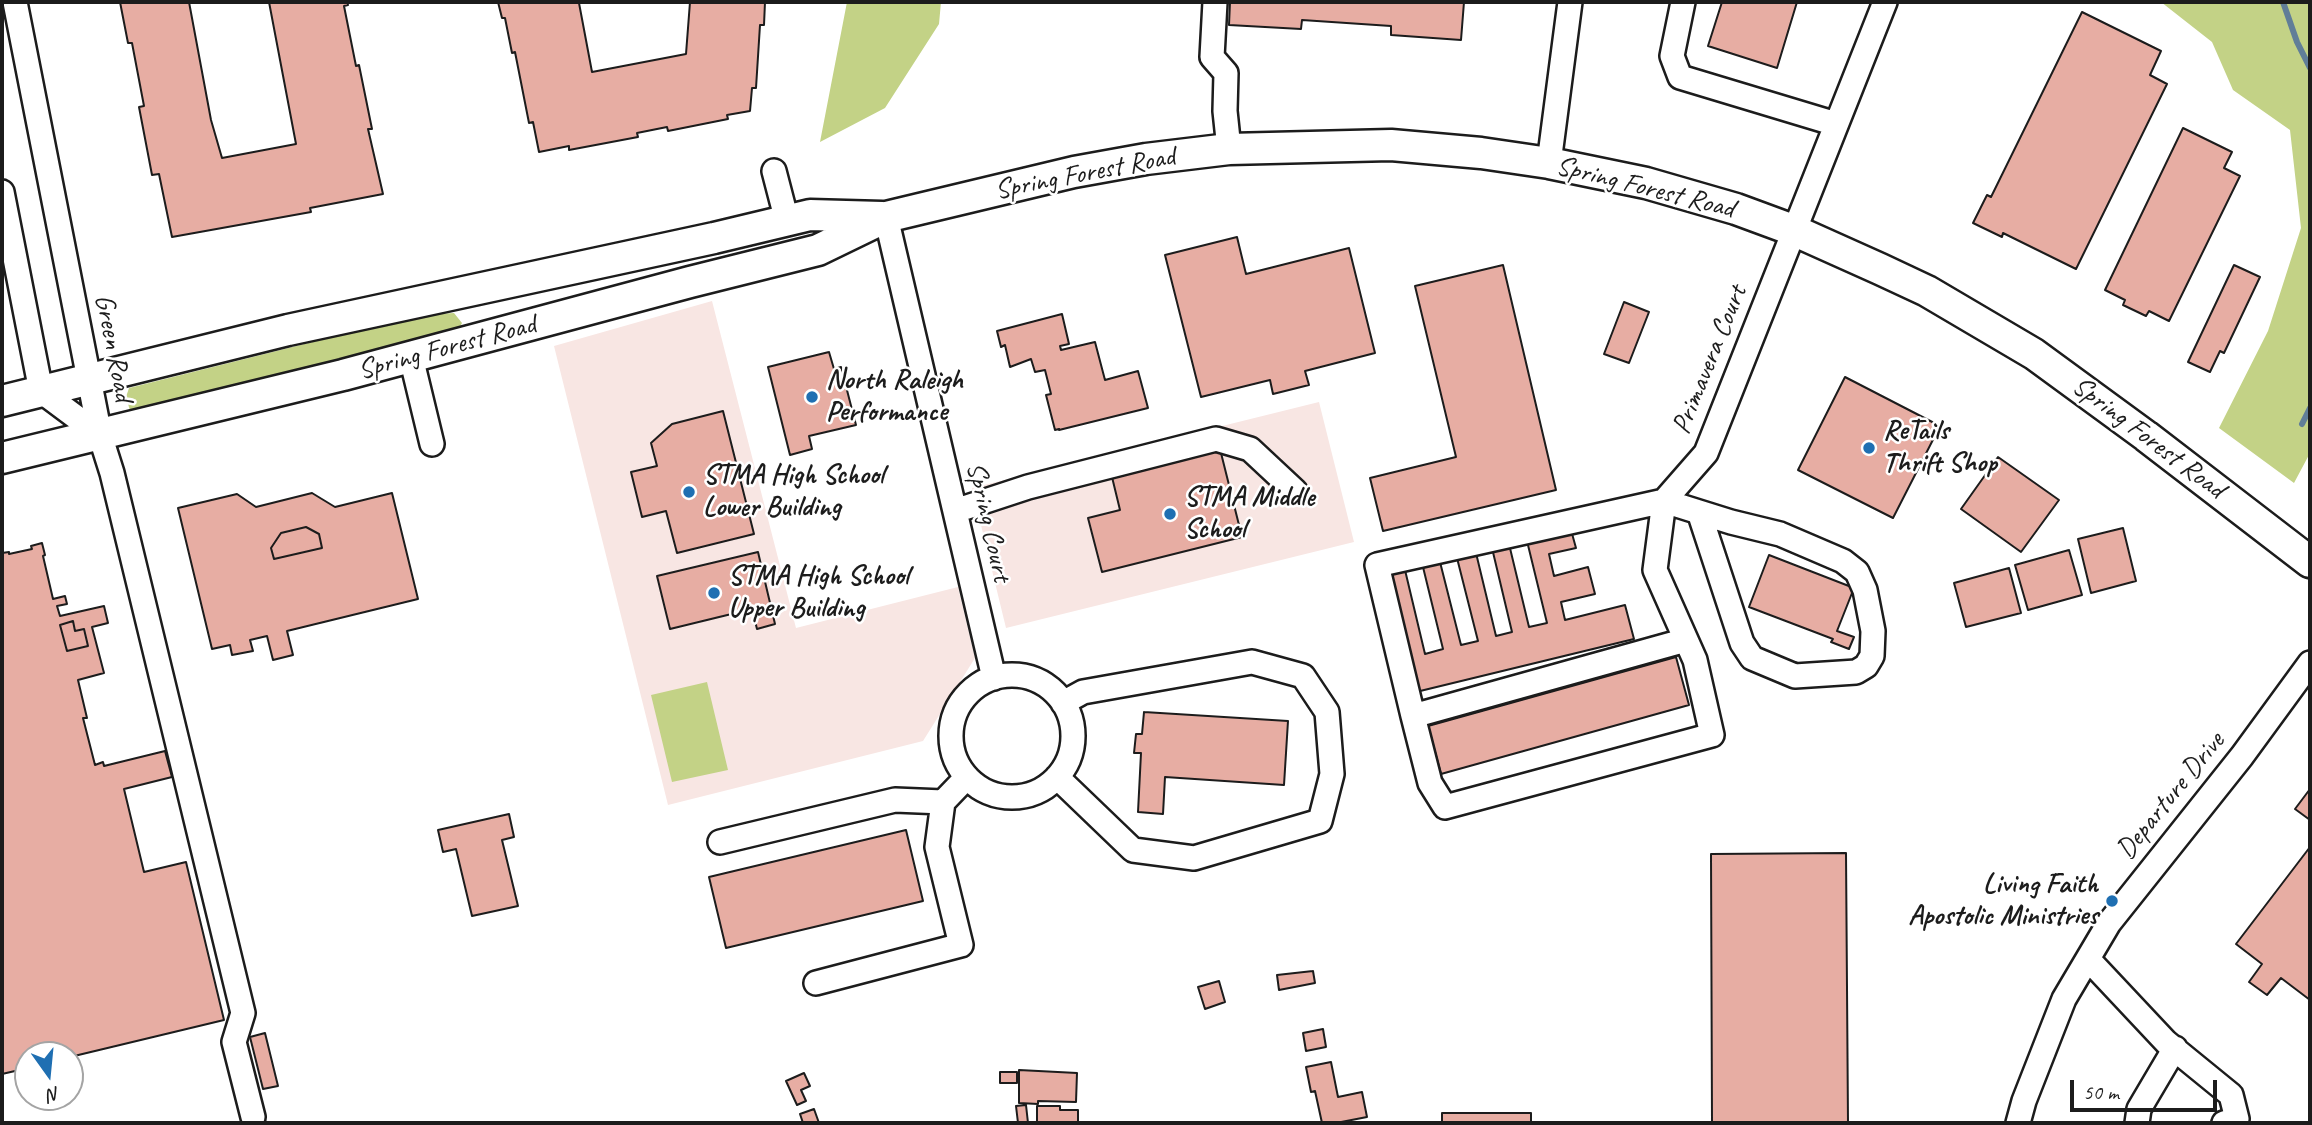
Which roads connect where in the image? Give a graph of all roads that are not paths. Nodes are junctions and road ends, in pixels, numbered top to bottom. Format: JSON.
{"nodes":[{"id":1,"x":15,"y":2,"type":"edge"},
{"id":2,"x":1215,"y":2,"type":"edge"},
{"id":3,"x":1570,"y":2,"type":"edge"},
{"id":4,"x":1684,"y":2,"type":"edge"},
{"id":5,"x":1885,"y":2,"type":"edge"},
{"id":6,"x":1836,"y":124,"type":"junction"},
{"id":7,"x":1229,"y":149,"type":"junction"},
{"id":8,"x":1549,"y":163,"type":"junction"},
{"id":9,"x":774,"y":171,"type":"dead end"},
{"id":10,"x":2,"y":191,"type":"edge"},
{"id":11,"x":886,"y":217,"type":"junction"},
{"id":12,"x":787,"y":220,"type":"junction"},
{"id":13,"x":1793,"y":230,"type":"junction"},
{"id":14,"x":411,"y":357,"type":"junction"},
{"id":15,"x":89,"y":378,"type":"junction"},
{"id":16,"x":41,"y":391,"type":"junction"},
{"id":17,"x":2,"y":401,"type":"edge"},
{"id":18,"x":100,"y":435,"type":"junction"},
{"id":19,"x":432,"y":444,"type":"dead end"},
{"id":20,"x":2,"y":458,"type":"edge"},
{"id":21,"x":1295,"y":491,"type":"dead end"},
{"id":22,"x":1664,"y":501,"type":"junction"},
{"id":23,"x":955,"y":511,"type":"junction"},
{"id":24,"x":1699,"y":512,"type":"junction"},
{"id":25,"x":2310,"y":562,"type":"edge"},
{"id":26,"x":1686,"y":639,"type":"junction"},
{"id":27,"x":2310,"y":663,"type":"edge"},
{"id":28,"x":994,"y":678,"type":"junction"},
{"id":29,"x":1073,"y":698,"type":"junction"},
{"id":30,"x":1413,"y":716,"type":"junction"},
{"id":31,"x":967,"y":777,"type":"junction"},
{"id":32,"x":1057,"y":777,"type":"junction"},
{"id":33,"x":943,"y":802,"type":"junction"},
{"id":34,"x":720,"y":842,"type":"dead end"},
{"id":35,"x":2089,"y":960,"type":"junction"},
{"id":36,"x":816,"y":983,"type":"dead end"},
{"id":37,"x":2175,"y":1048,"type":"junction"},
{"id":38,"x":253,"y":1117,"type":"dead end"},
{"id":39,"x":2018,"y":1123,"type":"edge"},
{"id":40,"x":2137,"y":1123,"type":"edge"},
{"id":41,"x":2224,"y":1123,"type":"edge"}],
"edges":[{"from":1,"to":15,"type":"street","name":"Green Road"},
{"from":2,"to":7,"type":"street"},
{"from":3,"to":8,"type":"street"},
{"from":4,"to":6,"type":"street"},
{"from":5,"to":6,"type":"street","name":"Primavera Court"},
{"from":6,"to":13,"type":"street","name":"Primavera Court"},
{"from":7,"to":8,"type":"main road","name":"Spring Forest Road"},
{"from":7,"to":11,"type":"main road","name":"Spring Forest Road"},
{"from":8,"to":13,"type":"main road","name":"Spring Forest Road"},
{"from":9,"to":12,"type":"street"},
{"from":10,"to":16,"type":"street"},
{"from":11,"to":12,"type":"main road","name":"Spring Forest Road"},
{"from":11,"to":14,"type":"main road","name":"Spring Forest Road"},
{"from":11,"to":23,"type":"street","name":"Spring Court"},
{"from":12,"to":15,"type":"main road","name":"Spring Forest Road"},
{"from":13,"to":22,"type":"street","name":"Primavera Court"},
{"from":13,"to":25,"type":"main road","name":"Spring Forest Road"},
{"from":14,"to":18,"type":"main road","name":"Spring Forest Road"},
{"from":14,"to":19,"type":"street"},
{"from":15,"to":16,"type":"main road","name":"Spring Forest Road"},
{"from":15,"to":18,"type":"street","name":"Green Road"},
{"from":16,"to":17,"type":"main road","name":"Spring Forest Road"},
{"from":16,"to":18,"type":"street","name":"Green Road"},
{"from":18,"to":20,"type":"main road","name":"Spring Forest Road"},
{"from":18,"to":38,"type":"street"},
{"from":21,"to":23,"type":"street"},
{"from":22,"to":24,"type":"street"},
{"from":22,"to":26,"type":"street"},
{"from":22,"to":30,"type":"street"},
{"from":23,"to":28,"type":"street","name":"Spring Court"},
{"from":24,"to":24,"type":"street"},
{"from":26,"to":30,"type":"street"},
{"from":26,"to":30,"type":"street"},
{"from":27,"to":35,"type":"street","name":"Departure Drive"},
{"from":28,"to":29,"type":"street"},
{"from":28,"to":31,"type":"street"},
{"from":29,"to":32,"type":"street"},
{"from":29,"to":32,"type":"street"},
{"from":31,"to":32,"type":"street"},
{"from":31,"to":33,"type":"street"},
{"from":33,"to":34,"type":"street"},
{"from":33,"to":36,"type":"street"},
{"from":35,"to":37,"type":"street"},
{"from":35,"to":39,"type":"street","name":"Departure Drive"},
{"from":37,"to":40,"type":"street"},
{"from":37,"to":41,"type":"street"}]}
